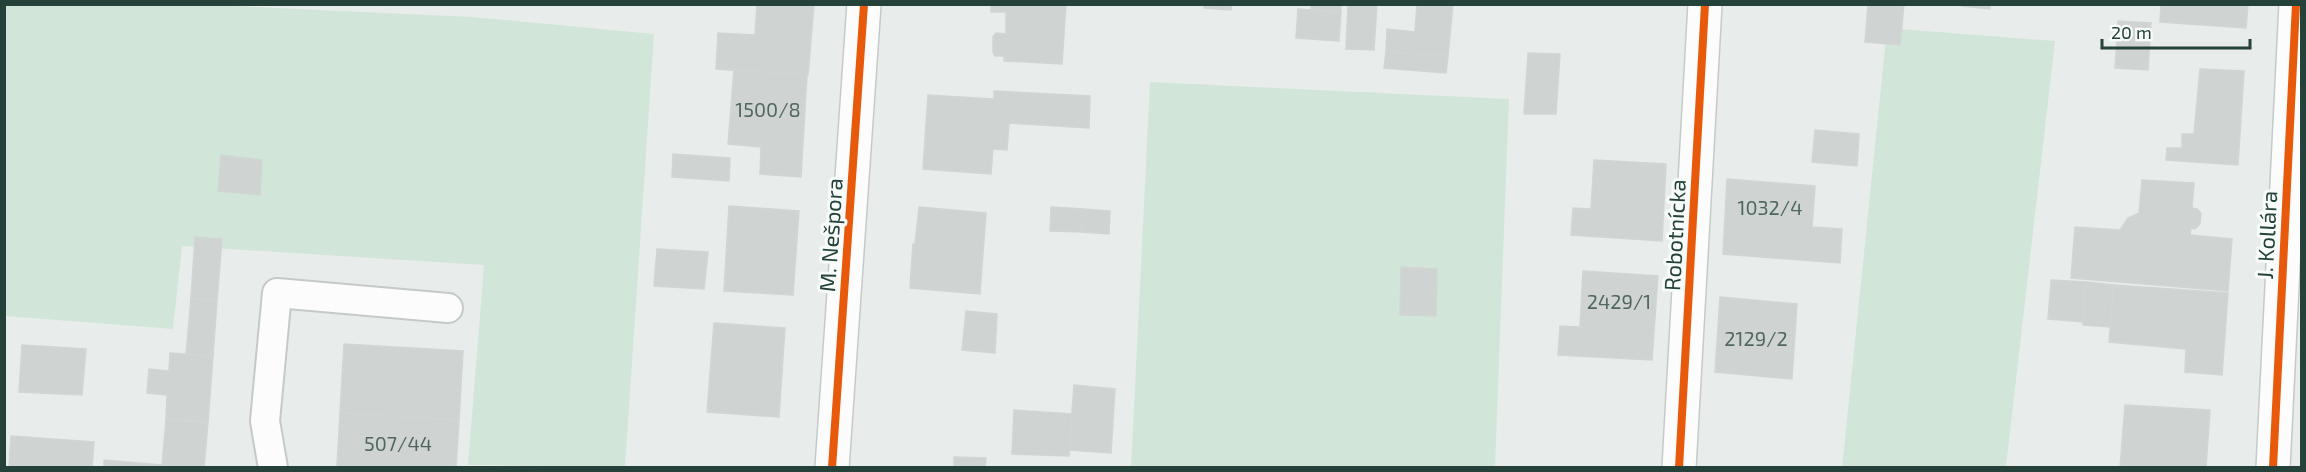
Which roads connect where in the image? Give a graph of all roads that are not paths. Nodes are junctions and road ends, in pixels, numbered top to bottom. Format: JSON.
{"nodes":[{"id":1,"x":864,"y":4,"type":"edge"},
{"id":2,"x":1705,"y":4,"type":"edge"},
{"id":3,"x":2296,"y":4,"type":"edge"},
{"id":4,"x":447,"y":308,"type":"dead end"},
{"id":5,"x":273,"y":468,"type":"edge"},
{"id":6,"x":832,"y":468,"type":"edge"},
{"id":7,"x":1679,"y":468,"type":"edge"},
{"id":8,"x":2273,"y":468,"type":"edge"}],
"edges":[{"from":1,"to":6,"type":"street","name":"M. Nešpora"},
{"from":2,"to":7,"type":"street","name":"Robotnícka"},
{"from":3,"to":8,"type":"street","name":"J. Kollára"},
{"from":4,"to":5,"type":"lane"}]}
